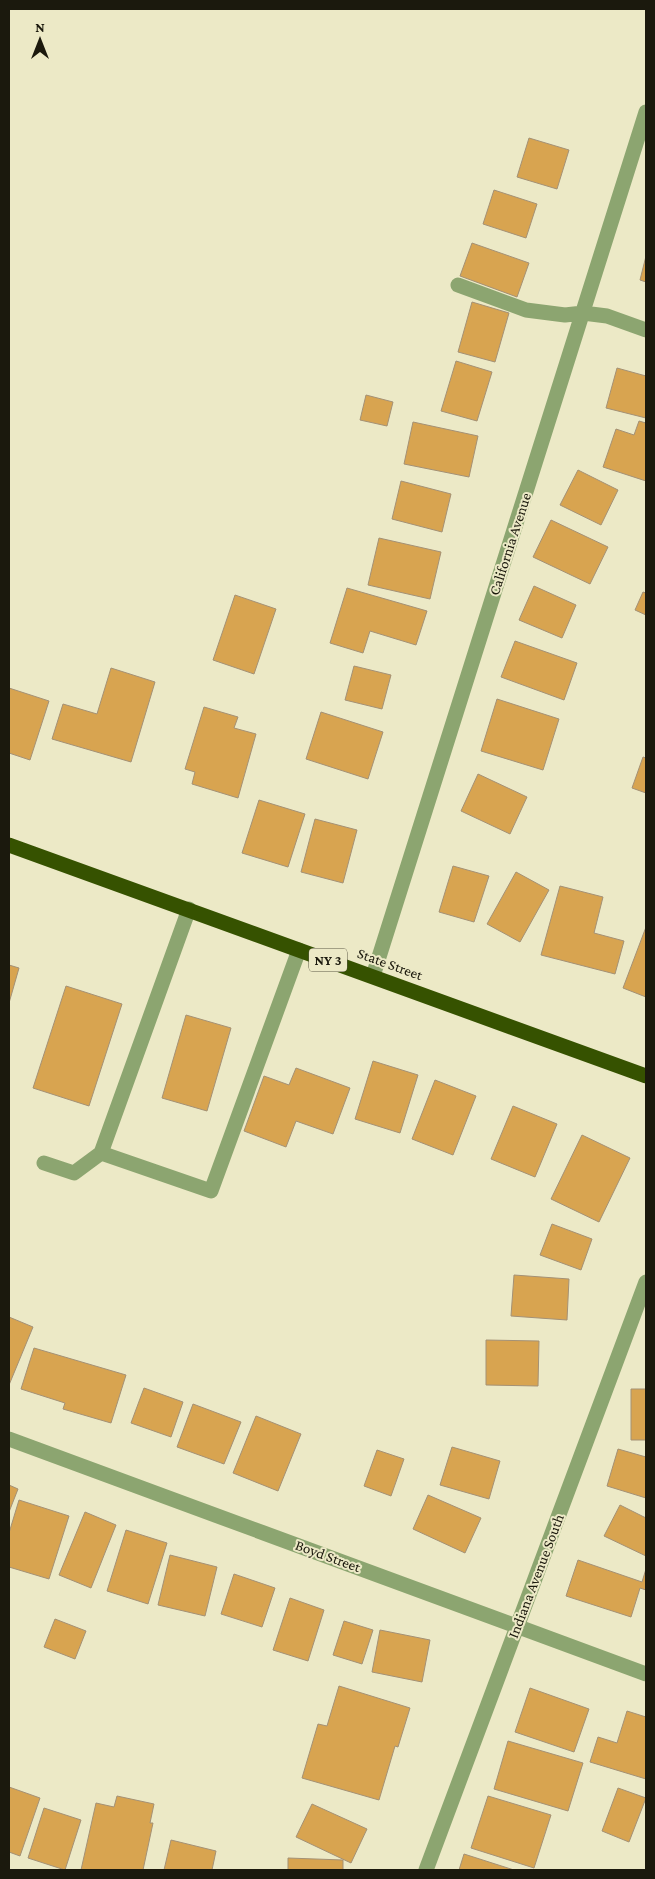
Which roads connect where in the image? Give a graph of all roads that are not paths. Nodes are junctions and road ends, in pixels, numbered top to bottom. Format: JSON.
{"nodes":[{"id":1,"x":646,"y":112,"type":"edge"},
{"id":2,"x":458,"y":285,"type":"dead end"},
{"id":3,"x":583,"y":313,"type":"junction"},
{"id":4,"x":646,"y":330,"type":"edge"},
{"id":5,"x":9,"y":845,"type":"edge"},
{"id":6,"x":189,"y":909,"type":"junction"},
{"id":7,"x":299,"y":950,"type":"junction"},
{"id":8,"x":373,"y":976,"type":"junction"},
{"id":9,"x":646,"y":1076,"type":"edge"},
{"id":10,"x":101,"y":1154,"type":"junction"},
{"id":11,"x":44,"y":1162,"type":"dead end"},
{"id":12,"x":646,"y":1282,"type":"edge"},
{"id":13,"x":9,"y":1439,"type":"edge"},
{"id":14,"x":517,"y":1626,"type":"junction"},
{"id":15,"x":646,"y":1674,"type":"edge"},
{"id":16,"x":426,"y":1870,"type":"edge"}],
"edges":[{"from":1,"to":3,"type":"street","name":"California Avenue"},
{"from":2,"to":3,"type":"street"},
{"from":3,"to":4,"type":"street"},
{"from":3,"to":8,"type":"street","name":"California Avenue"},
{"from":5,"to":6,"type":"highway","name":"State Street","number":"NY 3"},
{"from":6,"to":7,"type":"highway","name":"State Street","number":"NY 3"},
{"from":6,"to":10,"type":"street"},
{"from":7,"to":8,"type":"highway","name":"State Street","number":"NY 3"},
{"from":7,"to":10,"type":"street"},
{"from":8,"to":9,"type":"highway","name":"State Street","number":"NY 3"},
{"from":10,"to":11,"type":"street"},
{"from":12,"to":14,"type":"street","name":"Indiana Avenue South"},
{"from":13,"to":14,"type":"street","name":"Boyd Street"},
{"from":14,"to":15,"type":"street","name":"Boyd Street"},
{"from":14,"to":16,"type":"street","name":"Indiana Avenue South"}]}
